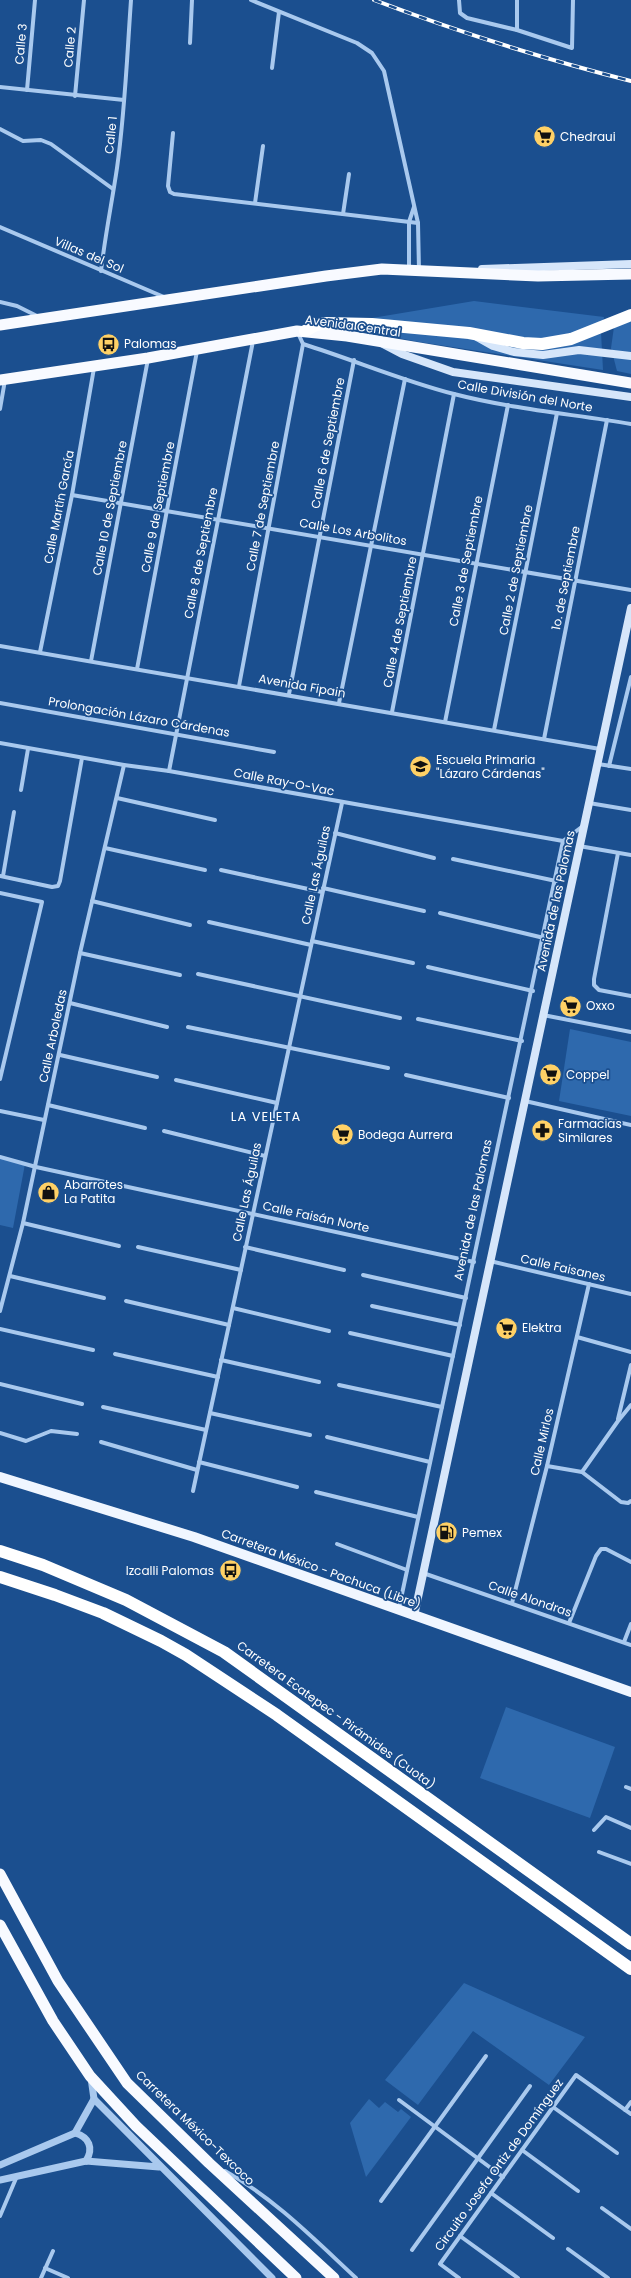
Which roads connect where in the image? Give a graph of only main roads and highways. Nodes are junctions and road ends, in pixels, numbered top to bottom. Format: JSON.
{"nodes":[{"id":1,"x":631,"y":264,"type":"edge"},
{"id":2,"x":437,"y":271,"type":"junction"},
{"id":3,"x":626,"y":274,"type":"edge"},
{"id":4,"x":631,"y":315,"type":"edge"},
{"id":5,"x":0,"y":325,"type":"edge"},
{"id":6,"x":301,"y":331,"type":"junction"},
{"id":7,"x":469,"y":333,"type":"junction"},
{"id":8,"x":379,"y":342,"type":"junction"},
{"id":9,"x":631,"y":356,"type":"edge"},
{"id":10,"x":3,"y":379,"type":"edge"},
{"id":11,"x":631,"y":383,"type":"edge"},
{"id":12,"x":631,"y":397,"type":"edge"},
{"id":13,"x":631,"y":608,"type":"edge"},
{"id":14,"x":0,"y":1477,"type":"edge"},
{"id":15,"x":0,"y":1551,"type":"edge"},
{"id":16,"x":0,"y":1577,"type":"edge"},
{"id":17,"x":414,"y":1616,"type":"junction"},
{"id":18,"x":631,"y":1692,"type":"edge"},
{"id":19,"x":0,"y":1874,"type":"edge"},
{"id":20,"x":0,"y":1925,"type":"edge"},
{"id":21,"x":631,"y":1944,"type":"edge"},
{"id":22,"x":631,"y":1969,"type":"edge"},
{"id":23,"x":296,"y":2278,"type":"edge"},
{"id":24,"x":334,"y":2278,"type":"edge"}],
"edges":[{"from":1,"to":2,"type":"main road"},
{"from":2,"to":3,"type":"highway"},
{"from":2,"to":5,"type":"highway"},
{"from":4,"to":7,"type":"highway"},
{"from":6,"to":7,"type":"highway"},
{"from":6,"to":8,"type":"highway","name":"Avenida Central"},
{"from":6,"to":10,"type":"highway","name":"Avenida Central"},
{"from":7,"to":9,"type":"main road"},
{"from":8,"to":11,"type":"highway","name":"Avenida Central"},
{"from":8,"to":12,"type":"main road"},
{"from":13,"to":17,"type":"main road","name":"Avenida de las Palomas"},
{"from":14,"to":17,"type":"main road","name":"Carretera México - Pachuca (Libre)"},
{"from":15,"to":21,"type":"highway","name":"Carretera Ecatepec - Pirámides (Cuota)"},
{"from":16,"to":22,"type":"highway"},
{"from":17,"to":18,"type":"main road","name":"Carretera México - Pachuca (Libre)"},
{"from":19,"to":24,"type":"highway","name":"Carretera México-Texcoco"},
{"from":20,"to":23,"type":"highway"}]}
